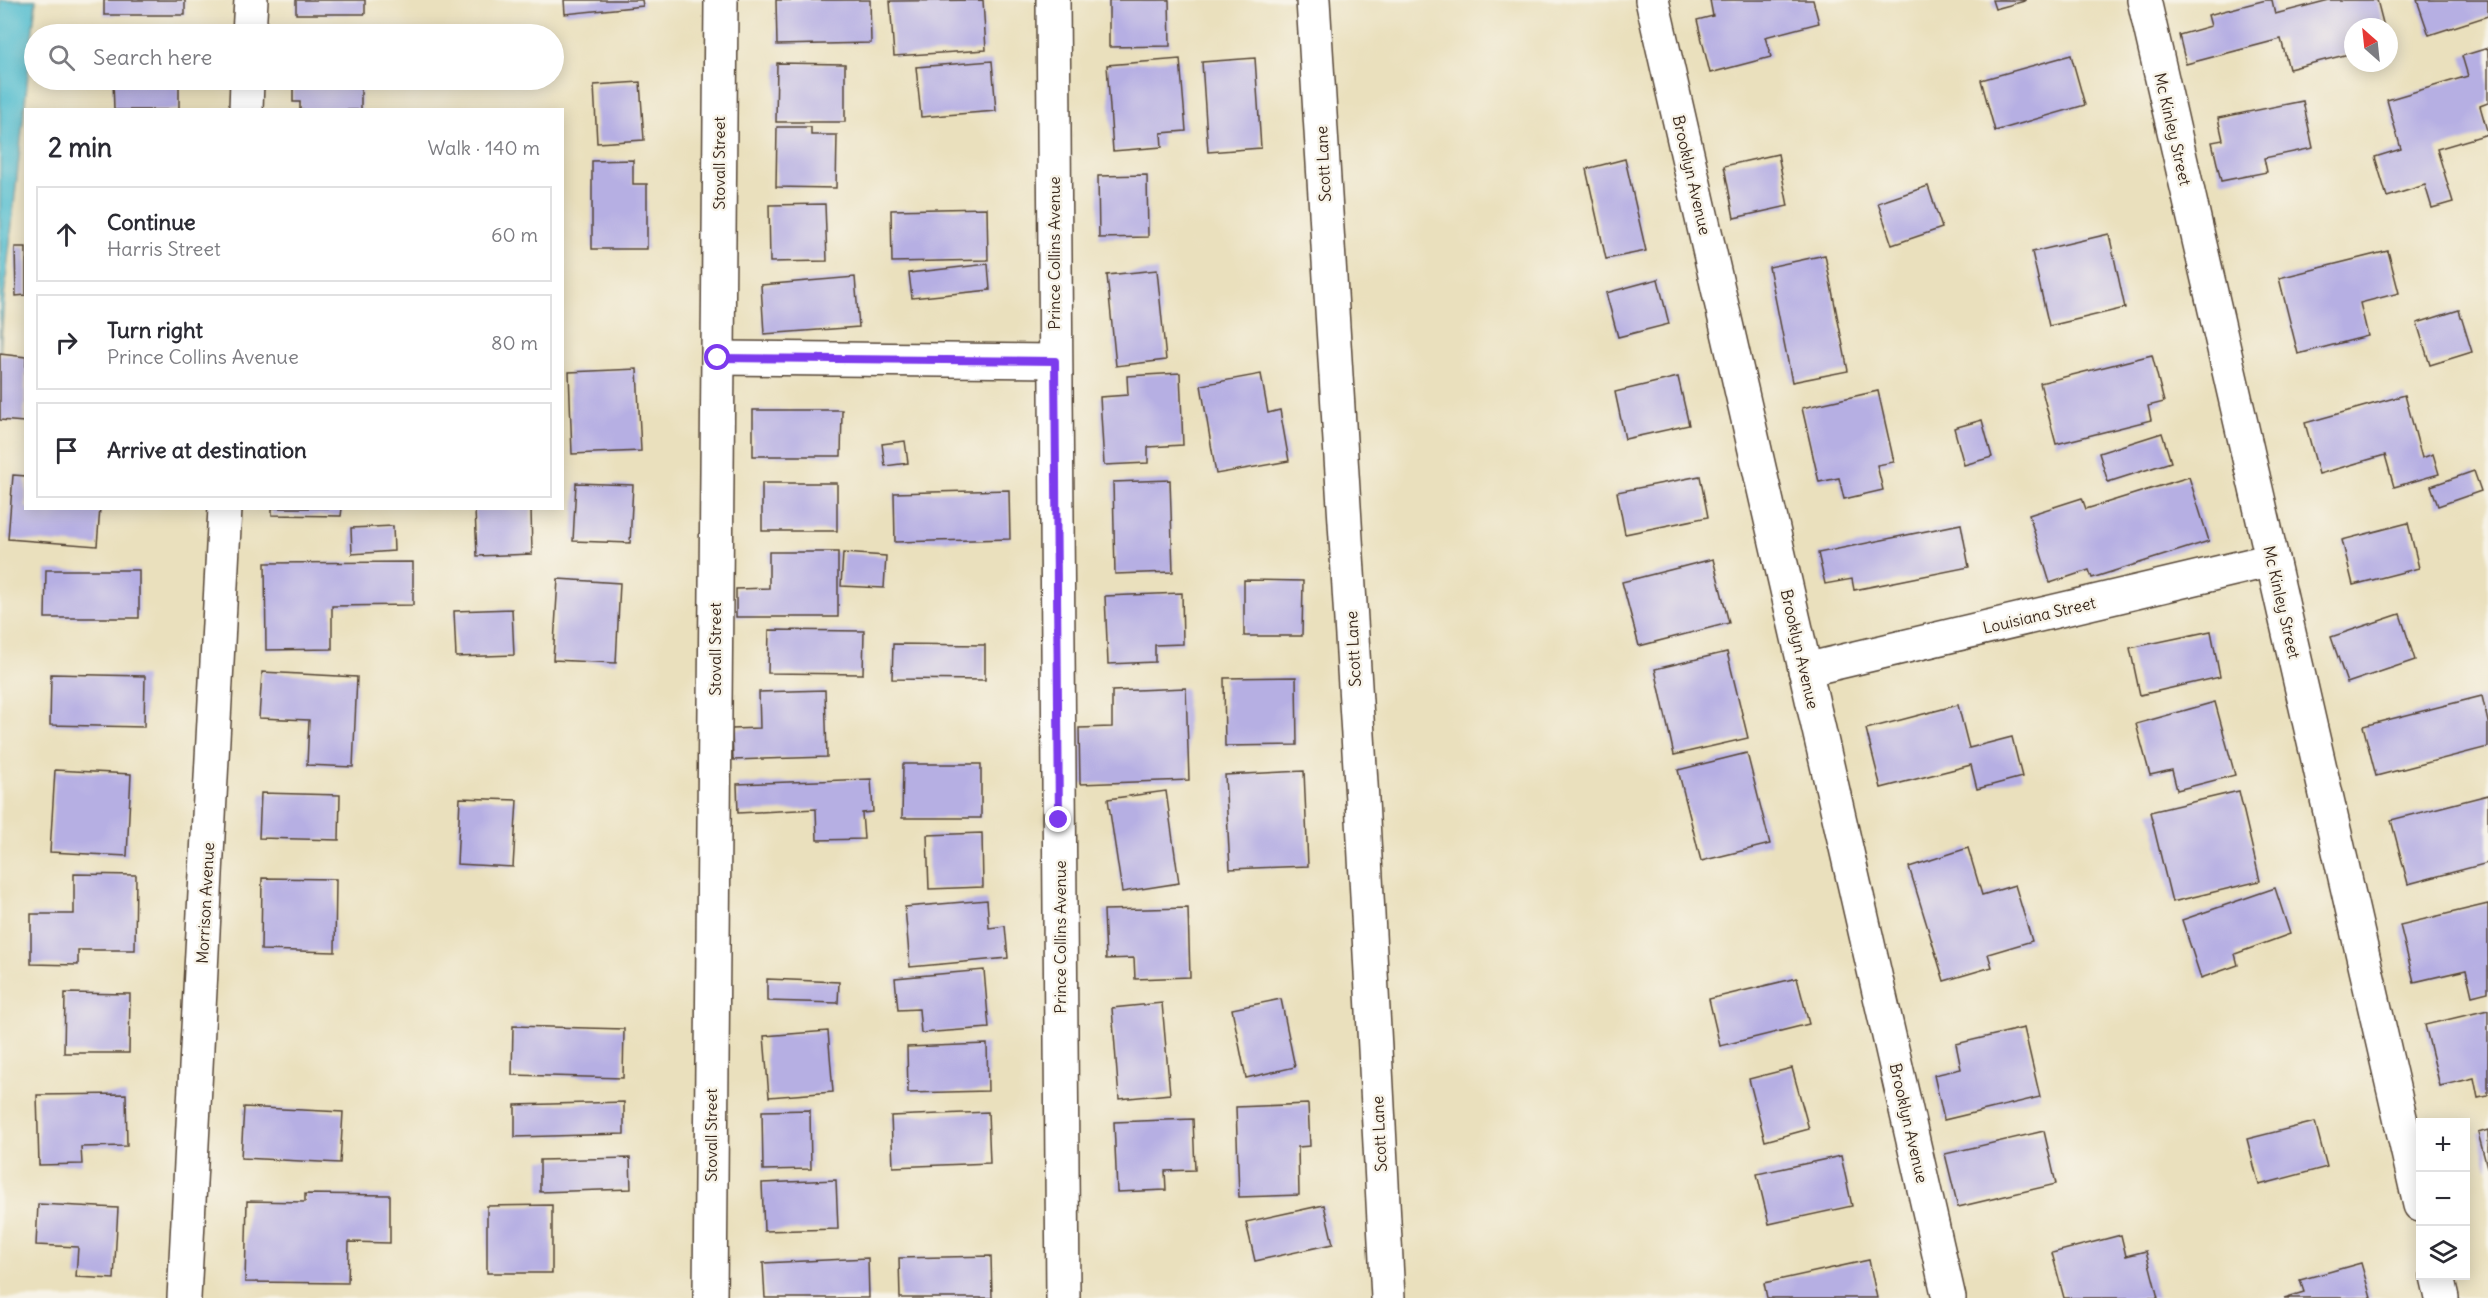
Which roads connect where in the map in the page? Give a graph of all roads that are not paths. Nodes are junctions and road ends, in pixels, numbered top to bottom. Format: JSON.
{"nodes":[{"id":1,"x":251,"y":0,"type":"edge"},
{"id":2,"x":720,"y":0,"type":"edge"},
{"id":3,"x":1053,"y":0,"type":"edge"},
{"id":4,"x":1313,"y":0,"type":"edge"},
{"id":5,"x":1652,"y":0,"type":"edge"},
{"id":6,"x":2144,"y":0,"type":"edge"},
{"id":7,"x":250,"y":24,"type":"edge"},
{"id":8,"x":247,"y":90,"type":"edge"},
{"id":9,"x":246,"y":108,"type":"edge"},
{"id":10,"x":718,"y":358,"type":"junction"},
{"id":11,"x":1055,"y":361,"type":"junction"},
{"id":12,"x":225,"y":510,"type":"edge"},
{"id":13,"x":2272,"y":560,"type":"junction"},
{"id":14,"x":1805,"y":670,"type":"junction"},
{"id":15,"x":2416,"y":1183,"type":"edge"},
{"id":16,"x":2438,"y":1280,"type":"edge"},
{"id":17,"x":184,"y":1298,"type":"edge"},
{"id":18,"x":710,"y":1298,"type":"edge"},
{"id":19,"x":1063,"y":1298,"type":"edge"},
{"id":20,"x":1388,"y":1298,"type":"edge"},
{"id":21,"x":1949,"y":1298,"type":"edge"},
{"id":22,"x":2442,"y":1298,"type":"edge"}],
"edges":[{"from":1,"to":7,"type":"street"},
{"from":2,"to":10,"type":"street","name":"Stovall Street"},
{"from":3,"to":11,"type":"street","name":"Prince Collins Avenue"},
{"from":4,"to":20,"type":"street","name":"Scott Lane"},
{"from":5,"to":14,"type":"street","name":"Brooklyn Avenue"},
{"from":6,"to":13,"type":"street","name":"Mc Kinley Street"},
{"from":8,"to":9,"type":"street"},
{"from":10,"to":11,"type":"street"},
{"from":10,"to":18,"type":"street","name":"Stovall Street"},
{"from":11,"to":19,"type":"street","name":"Prince Collins Avenue"},
{"from":12,"to":17,"type":"street","name":"Morrison Avenue"},
{"from":13,"to":14,"type":"street","name":"Louisiana Street"},
{"from":13,"to":15,"type":"street","name":"Mc Kinley Street"},
{"from":14,"to":21,"type":"street","name":"Brooklyn Avenue"},
{"from":16,"to":22,"type":"street"}]}
